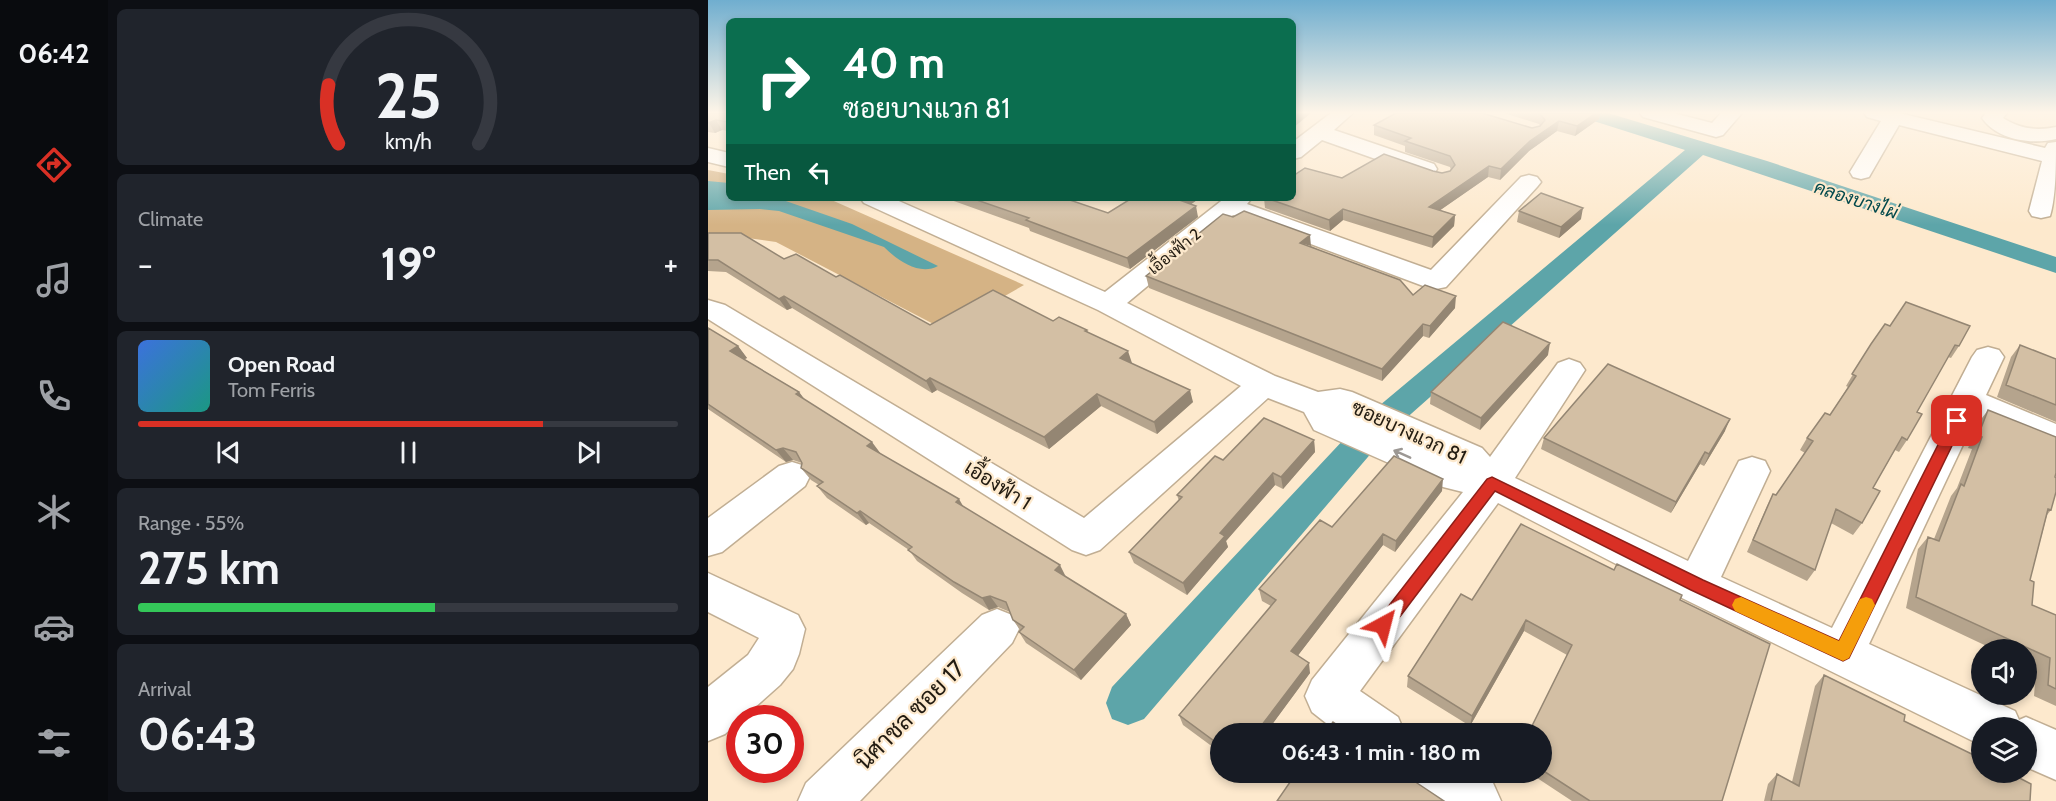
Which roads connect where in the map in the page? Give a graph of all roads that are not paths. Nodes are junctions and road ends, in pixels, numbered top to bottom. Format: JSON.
{"nodes":[{"id":1,"x":1373,"y":150,"type":"edge"},
{"id":2,"x":1870,"y":150,"type":"edge"},
{"id":3,"x":2055,"y":152,"type":"edge"},
{"id":4,"x":708,"y":155,"type":"edge"},
{"id":5,"x":726,"y":159,"type":"edge"},
{"id":6,"x":1862,"y":172,"type":"dead end"},
{"id":7,"x":1441,"y":174,"type":"edge"},
{"id":8,"x":1529,"y":182,"type":"dead end"},
{"id":9,"x":879,"y":201,"type":"edge"},
{"id":10,"x":1235,"y":202,"type":"edge"},
{"id":11,"x":2041,"y":211,"type":"dead end"},
{"id":12,"x":1108,"y":304,"type":"junction"},
{"id":13,"x":708,"y":309,"type":"edge"},
{"id":14,"x":1988,"y":357,"type":"dead end"},
{"id":15,"x":1569,"y":370,"type":"dead end"},
{"id":16,"x":1264,"y":384,"type":"junction"},
{"id":17,"x":1967,"y":400,"type":"junction"},
{"id":18,"x":2056,"y":438,"type":"edge"},
{"id":19,"x":1752,"y":471,"type":"dead end"},
{"id":20,"x":1472,"y":472,"type":"junction"},
{"id":21,"x":792,"y":477,"type":"dead end"},
{"id":22,"x":708,"y":540,"type":"edge"},
{"id":23,"x":1697,"y":585,"type":"junction"},
{"id":24,"x":708,"y":591,"type":"edge"},
{"id":25,"x":997,"y":629,"type":"dead end"},
{"id":26,"x":1843,"y":652,"type":"junction"},
{"id":27,"x":708,"y":717,"type":"edge"},
{"id":28,"x":1976,"y":717,"type":"edge"},
{"id":29,"x":1366,"y":723,"type":"edge"},
{"id":30,"x":2037,"y":746,"type":"edge"},
{"id":31,"x":2056,"y":755,"type":"edge"},
{"id":32,"x":1450,"y":783,"type":"edge"},
{"id":33,"x":824,"y":801,"type":"edge"},
{"id":34,"x":1475,"y":801,"type":"edge"}],
"edges":[{"from":1,"to":7,"type":"street"},
{"from":2,"to":6,"type":"street"},
{"from":3,"to":11,"type":"street"},
{"from":4,"to":5,"type":"street"},
{"from":8,"to":10,"type":"street"},
{"from":9,"to":12,"type":"street"},
{"from":10,"to":12,"type":"street","name":"เอื้องฟ้า 2"},
{"from":12,"to":16,"type":"street"},
{"from":13,"to":16,"type":"street","name":"เอื้องฟ้า 1"},
{"from":14,"to":17,"type":"street"},
{"from":15,"to":20,"type":"street"},
{"from":16,"to":20,"type":"street"},
{"from":17,"to":18,"type":"street"},
{"from":17,"to":26,"type":"street"},
{"from":19,"to":23,"type":"street"},
{"from":20,"to":23,"type":"street"},
{"from":20,"to":29,"type":"street"},
{"from":21,"to":22,"type":"street"},
{"from":23,"to":26,"type":"street"},
{"from":24,"to":27,"type":"street"},
{"from":25,"to":33,"type":"street","name":"นิศาชล ซอย 17"},
{"from":26,"to":28,"type":"street"},
{"from":30,"to":31,"type":"street"},
{"from":32,"to":34,"type":"street"}]}
